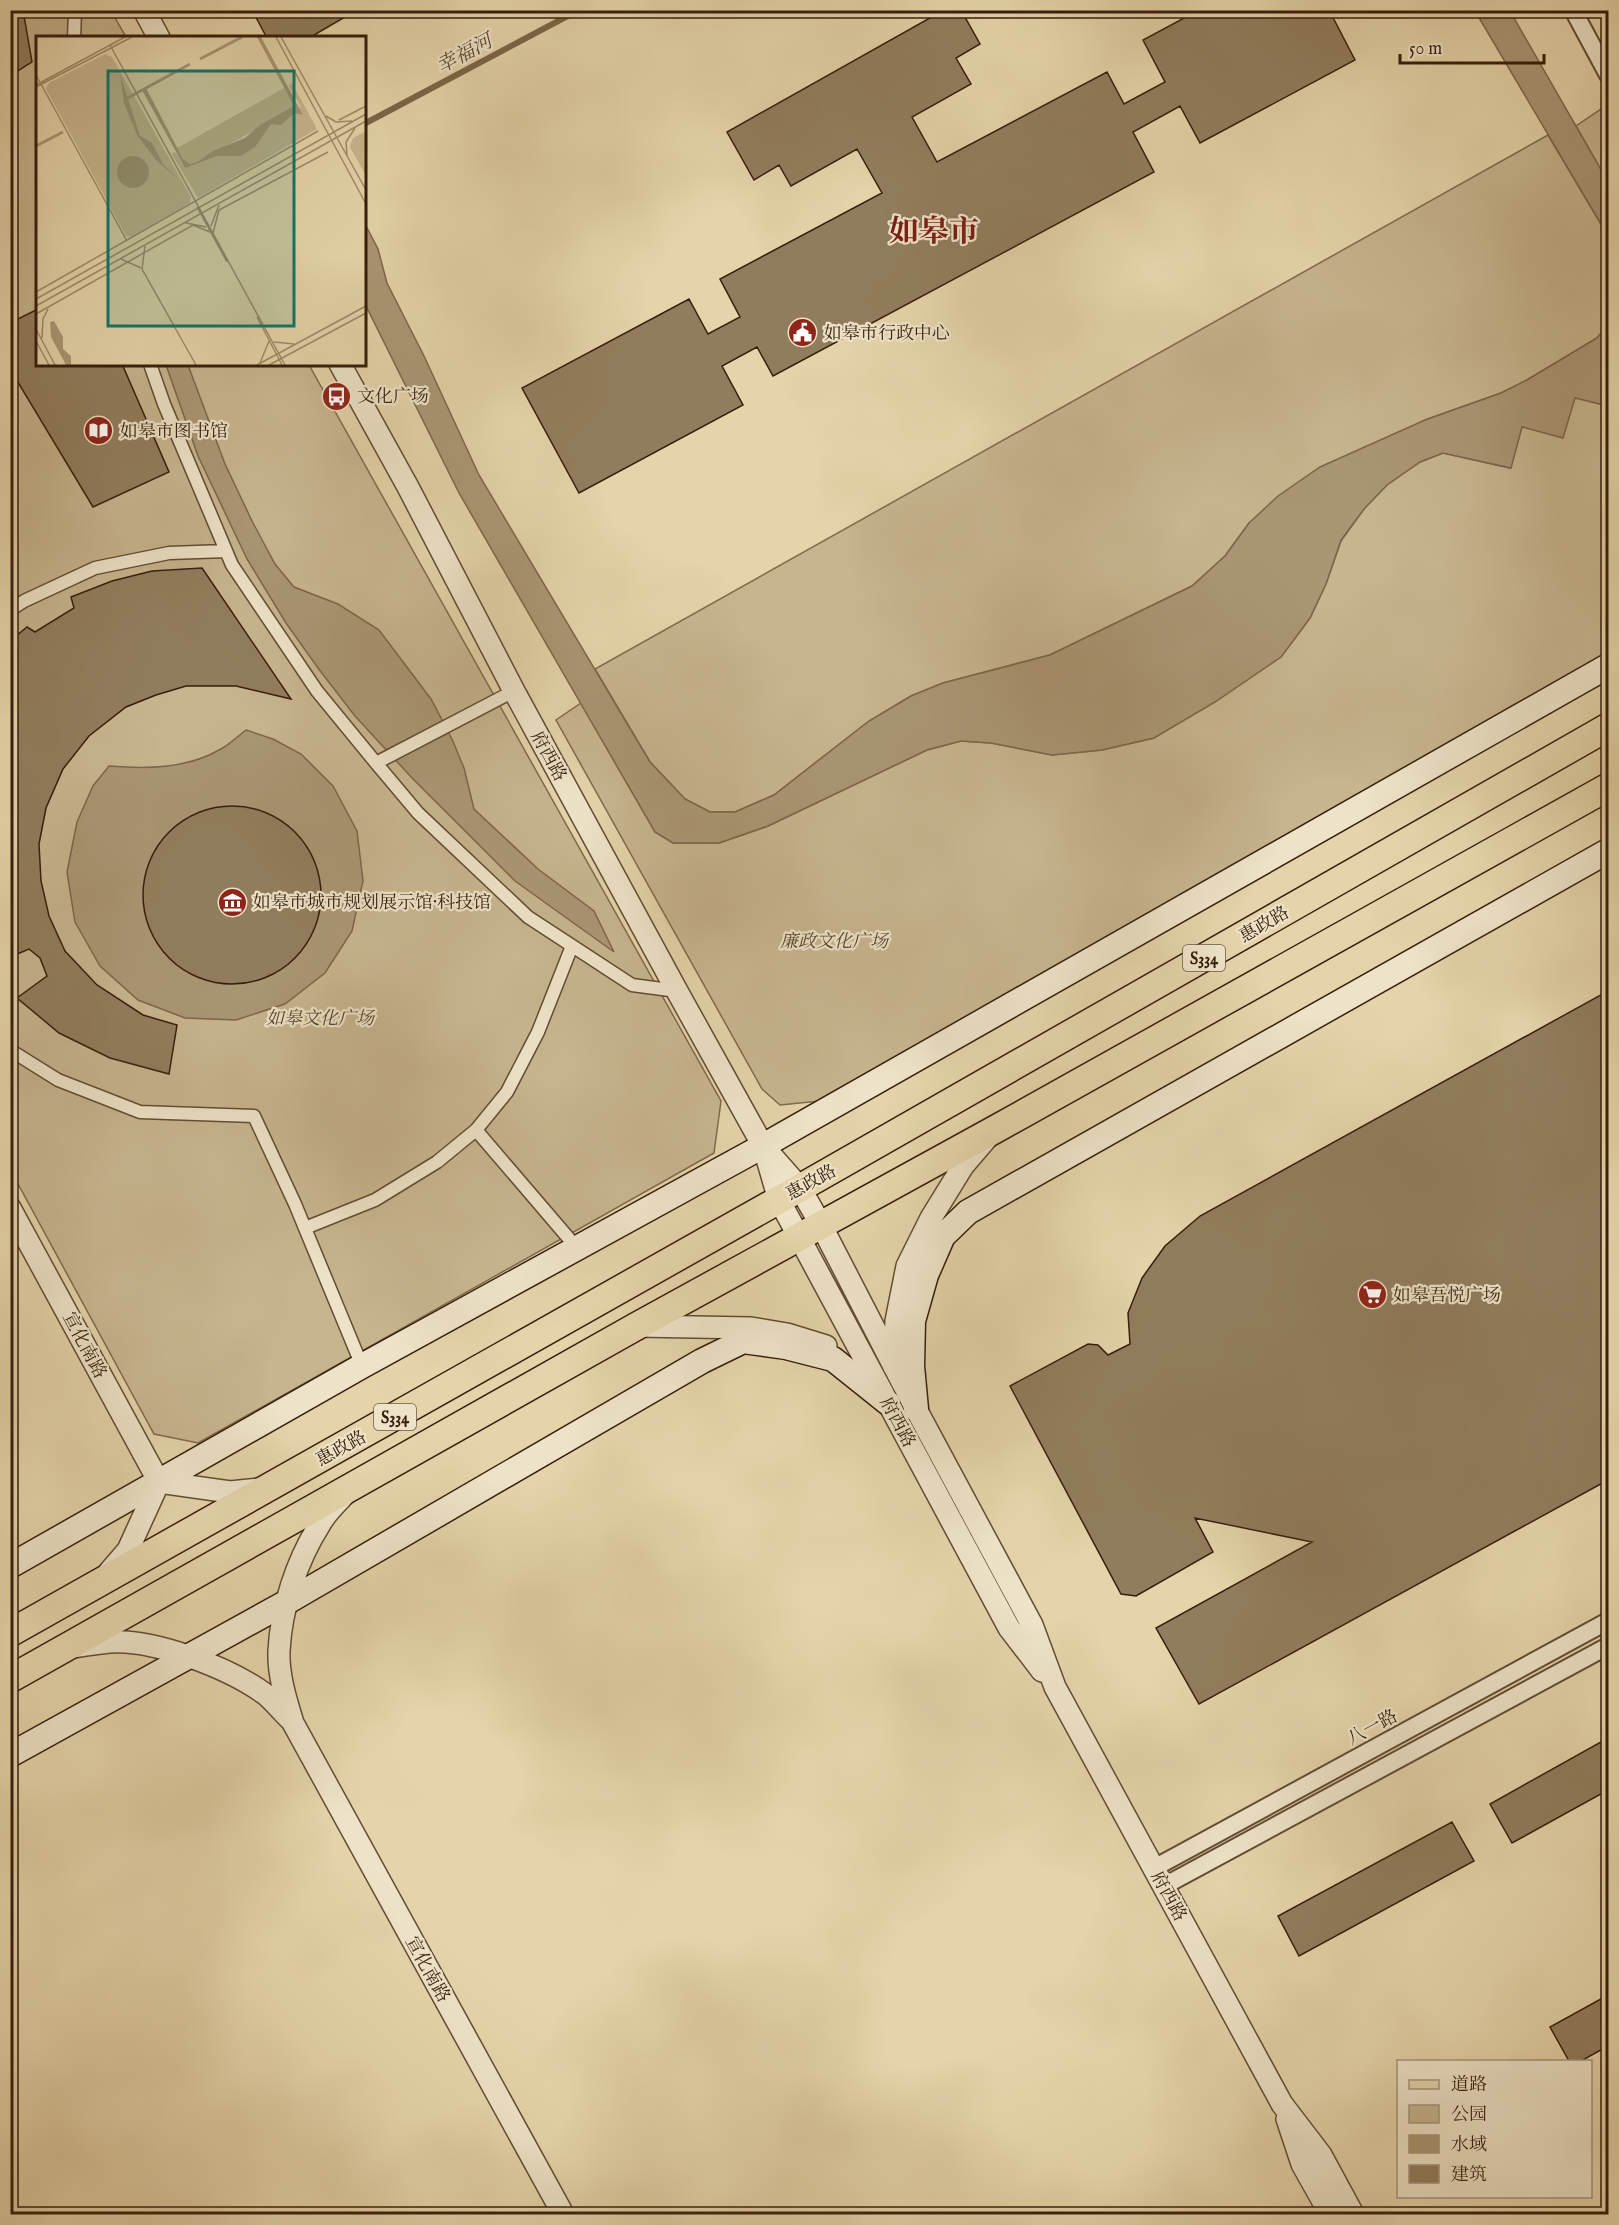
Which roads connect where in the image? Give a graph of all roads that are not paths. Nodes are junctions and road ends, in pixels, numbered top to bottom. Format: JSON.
{"nodes":[{"id":1,"x":75,"y":10,"type":"edge"},
{"id":2,"x":144,"y":10,"type":"edge"},
{"id":3,"x":1573,"y":10,"type":"edge"},
{"id":4,"x":74,"y":36,"type":"edge"},
{"id":5,"x":158,"y":36,"type":"edge"},
{"id":6,"x":1608,"y":75,"type":"edge"},
{"id":7,"x":151,"y":366,"type":"edge"},
{"id":8,"x":341,"y":366,"type":"edge"},
{"id":9,"x":226,"y":551,"type":"junction"},
{"id":10,"x":10,"y":610,"type":"edge"},
{"id":11,"x":1608,"y":666,"type":"edge"},
{"id":12,"x":514,"y":691,"type":"junction"},
{"id":13,"x":1608,"y":727,"type":"edge"},
{"id":14,"x":376,"y":764,"type":"junction"},
{"id":15,"x":1608,"y":787,"type":"edge"},
{"id":16,"x":1608,"y":851,"type":"edge"},
{"id":17,"x":572,"y":946,"type":"junction"},
{"id":18,"x":677,"y":991,"type":"junction"},
{"id":19,"x":10,"y":1050,"type":"edge"},
{"id":20,"x":476,"y":1130,"type":"junction"},
{"id":21,"x":994,"y":1130,"type":"junction"},
{"id":22,"x":763,"y":1146,"type":"junction"},
{"id":23,"x":790,"y":1194,"type":"junction"},
{"id":24,"x":10,"y":1208,"type":"edge"},
{"id":25,"x":305,"y":1228,"type":"junction"},
{"id":26,"x":810,"y":1231,"type":"junction"},
{"id":27,"x":577,"y":1248,"type":"junction"},
{"id":28,"x":637,"y":1326,"type":"junction"},
{"id":29,"x":362,"y":1366,"type":"junction"},
{"id":30,"x":894,"y":1368,"type":"junction"},
{"id":31,"x":871,"y":1371,"type":"junction"},
{"id":32,"x":888,"y":1403,"type":"junction"},
{"id":33,"x":916,"y":1409,"type":"junction"},
{"id":34,"x":159,"y":1482,"type":"junction"},
{"id":35,"x":271,"y":1487,"type":"junction"},
{"id":36,"x":348,"y":1490,"type":"junction"},
{"id":37,"x":10,"y":1566,"type":"edge"},
{"id":38,"x":98,"y":1584,"type":"junction"},
{"id":39,"x":286,"y":1602,"type":"junction"},
{"id":40,"x":1608,"y":1621,"type":"edge"},
{"id":41,"x":10,"y":1633,"type":"edge"},
{"id":42,"x":1608,"y":1646,"type":"edge"},
{"id":43,"x":64,"y":1648,"type":"junction"},
{"id":44,"x":187,"y":1656,"type":"junction"},
{"id":45,"x":10,"y":1679,"type":"edge"},
{"id":46,"x":1054,"y":1687,"type":"junction"},
{"id":47,"x":293,"y":1723,"type":"junction"},
{"id":48,"x":10,"y":1755,"type":"edge"},
{"id":49,"x":1159,"y":1877,"type":"junction"},
{"id":50,"x":1282,"y":2104,"type":"junction"},
{"id":51,"x":563,"y":2214,"type":"edge"},
{"id":52,"x":1330,"y":2214,"type":"edge"},
{"id":53,"x":1353,"y":2214,"type":"edge"}],
"edges":[{"from":1,"to":4,"type":"street"},
{"from":2,"to":5,"type":"street"},
{"from":3,"to":6,"type":"street"},
{"from":7,"to":9,"type":"street"},
{"from":8,"to":12,"type":"street","name":"府西路"},
{"from":9,"to":10,"type":"street"},
{"from":9,"to":14,"type":"street"},
{"from":11,"to":22,"type":"main road"},
{"from":12,"to":14,"type":"street"},
{"from":12,"to":18,"type":"street","name":"府西路"},
{"from":13,"to":23,"type":"main road","name":"惠政路","number":"S334"},
{"from":14,"to":17,"type":"street"},
{"from":15,"to":21,"type":"main road","number":"S334"},
{"from":16,"to":33,"type":"main road"},
{"from":17,"to":18,"type":"street"},
{"from":17,"to":20,"type":"street"},
{"from":18,"to":22,"type":"street","name":"府西路"},
{"from":19,"to":25,"type":"street"},
{"from":20,"to":25,"type":"street"},
{"from":20,"to":27,"type":"street"},
{"from":21,"to":26,"type":"main road","number":"S334"},
{"from":21,"to":30,"type":"street"},
{"from":22,"to":23,"type":"street","name":"府西路"},
{"from":22,"to":27,"type":"main road"},
{"from":23,"to":26,"type":"street","name":"府西路"},
{"from":23,"to":35,"type":"main road","name":"惠政路","number":"S334"},
{"from":24,"to":34,"type":"street","name":"宣化南路"},
{"from":25,"to":29,"type":"street"},
{"from":26,"to":28,"type":"main road","number":"S334"},
{"from":26,"to":30,"type":"street","name":"府西路"},
{"from":26,"to":31,"type":"street","name":"府西路"},
{"from":27,"to":29,"type":"main road"},
{"from":28,"to":31,"type":"street"},
{"from":28,"to":36,"type":"main road","number":"S334"},
{"from":29,"to":34,"type":"main road"},
{"from":30,"to":33,"type":"street","name":"府西路"},
{"from":31,"to":32,"type":"street","name":"府西路"},
{"from":32,"to":39,"type":"main road"},
{"from":32,"to":46,"type":"street","name":"府西路"},
{"from":33,"to":46,"type":"street","name":"府西路"},
{"from":34,"to":35,"type":"street"},
{"from":34,"to":37,"type":"main road"},
{"from":34,"to":38,"type":"street"},
{"from":35,"to":38,"type":"main road","name":"惠政路","number":"S334"},
{"from":36,"to":39,"type":"street"},
{"from":36,"to":43,"type":"main road","number":"S334"},
{"from":38,"to":41,"type":"main road","name":"惠政路","number":"S334"},
{"from":39,"to":44,"type":"main road"},
{"from":39,"to":47,"type":"street"},
{"from":40,"to":49,"type":"street","name":"八一路"},
{"from":42,"to":49,"type":"street"},
{"from":43,"to":44,"type":"street"},
{"from":43,"to":45,"type":"main road","number":"S334"},
{"from":44,"to":47,"type":"street"},
{"from":44,"to":48,"type":"main road"},
{"from":46,"to":49,"type":"street","name":"府西路"},
{"from":47,"to":51,"type":"street","name":"宣化南路"},
{"from":49,"to":50,"type":"street","name":"府西路"},
{"from":50,"to":52,"type":"street","name":"府西路"},
{"from":50,"to":53,"type":"street","name":"府西路"}]}
